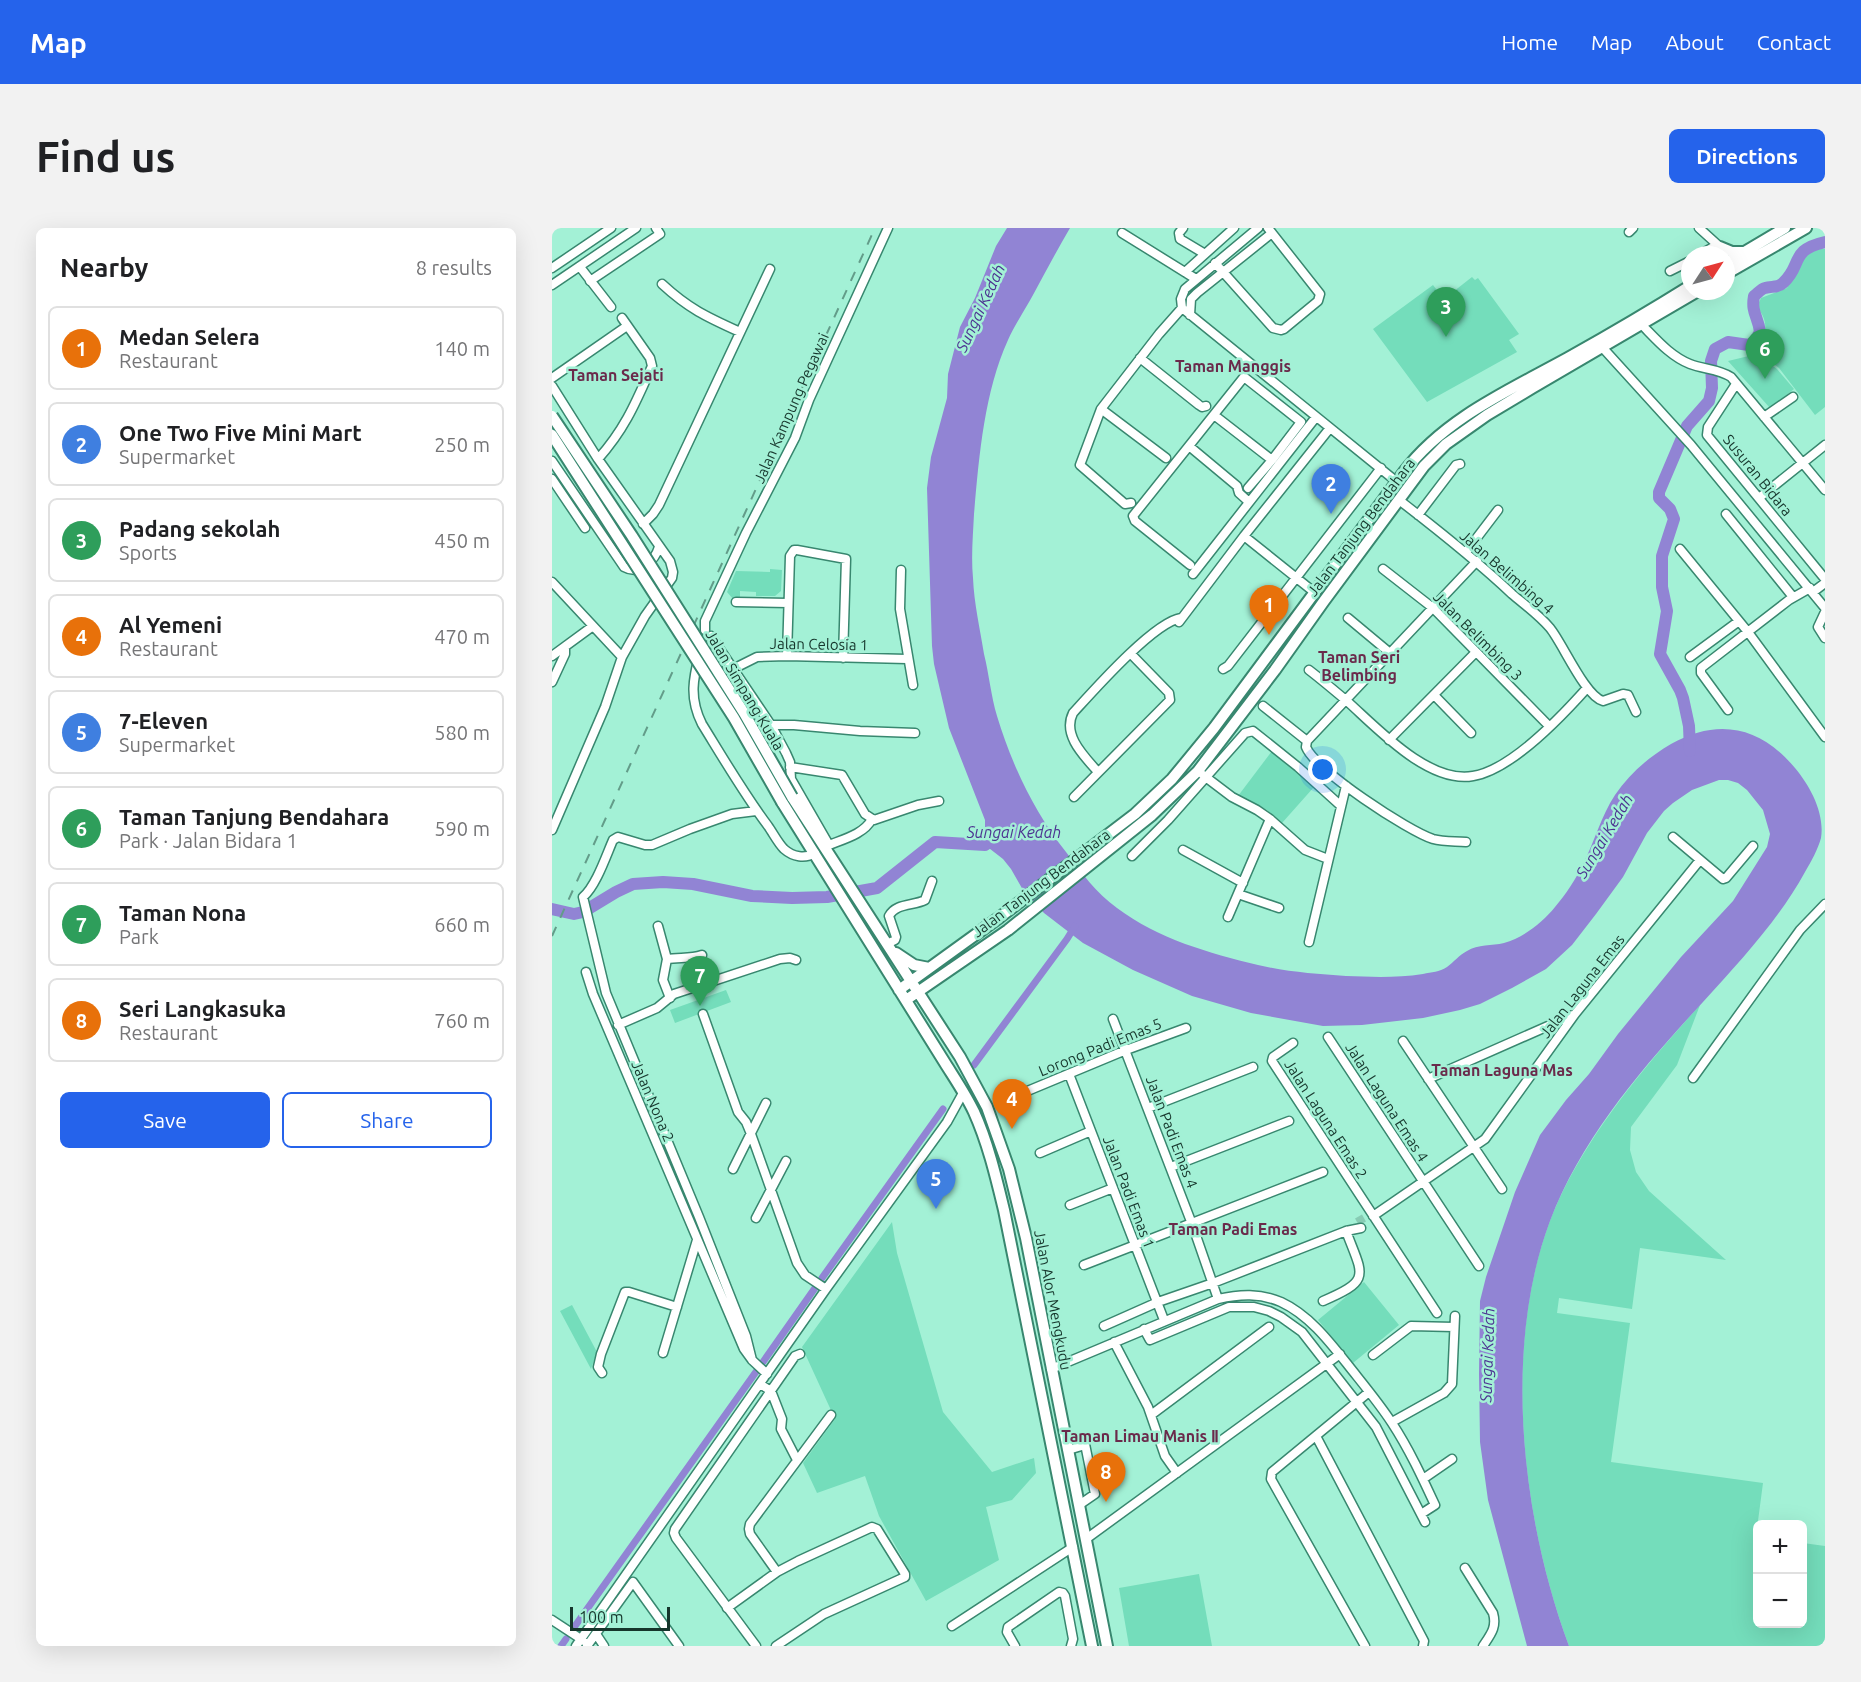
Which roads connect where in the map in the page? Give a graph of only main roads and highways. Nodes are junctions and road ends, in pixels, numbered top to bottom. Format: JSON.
{"nodes":[{"id":1,"x":1785,"y":228,"type":"edge"},
{"id":2,"x":1806,"y":228,"type":"edge"},
{"id":3,"x":1735,"y":252,"type":"edge"},
{"id":4,"x":1746,"y":252,"type":"junction"},
{"id":5,"x":1735,"y":255,"type":"edge"},
{"id":6,"x":1735,"y":256,"type":"edge"},
{"id":7,"x":1681,"y":291,"type":"edge"},
{"id":8,"x":1682,"y":300,"type":"edge"},
{"id":9,"x":552,"y":416,"type":"edge"},
{"id":10,"x":552,"y":435,"type":"edge"},
{"id":11,"x":1243,"y":690,"type":"junction"},
{"id":12,"x":1254,"y":699,"type":"junction"},
{"id":13,"x":787,"y":800,"type":"junction"},
{"id":14,"x":840,"y":884,"type":"junction"},
{"id":15,"x":889,"y":947,"type":"junction"},
{"id":16,"x":929,"y":968,"type":"junction"},
{"id":17,"x":936,"y":978,"type":"junction"},
{"id":18,"x":911,"y":981,"type":"junction"},
{"id":19,"x":899,"y":990,"type":"junction"},
{"id":20,"x":918,"y":991,"type":"junction"},
{"id":21,"x":906,"y":1000,"type":"junction"},
{"id":22,"x":927,"y":1005,"type":"junction"},
{"id":23,"x":1055,"y":1387,"type":"junction"},
{"id":24,"x":1041,"y":1393,"type":"junction"},
{"id":25,"x":1106,"y":1645,"type":"edge"},
{"id":26,"x":1092,"y":1646,"type":"edge"}],
"edges":[{"from":1,"to":4,"type":"main road"},
{"from":2,"to":5,"type":"main road"},
{"from":3,"to":4,"type":"main road"},
{"from":4,"to":6,"type":"main road"},
{"from":7,"to":11,"type":"main road","name":"Jalan Tanjung Bendahara"},
{"from":8,"to":12,"type":"main road","name":"Jalan Tanjung Bendahara"},
{"from":9,"to":13,"type":"main road","name":"Jalan Simpang Kuala","bridge":true},
{"from":10,"to":13,"type":"main road","name":"Jalan Simpang Kuala","bridge":true},
{"from":11,"to":12,"type":"main road"},
{"from":11,"to":16,"type":"main road","name":"Jalan Tanjung Bendahara"},
{"from":12,"to":17,"type":"main road","name":"Jalan Tanjung Bendahara"},
{"from":13,"to":14,"type":"main road","name":"Jalan Simpang Kuala"},
{"from":14,"to":15,"type":"main road","name":"Jalan Simpang Kuala"},
{"from":14,"to":19,"type":"main road","name":"Jalan Simpang Kuala"},
{"from":15,"to":16,"type":"main road"},
{"from":15,"to":18,"type":"main road","name":"Jalan Simpang Kuala"},
{"from":16,"to":18,"type":"main road","name":"Jalan Tanjung Bendahara"},
{"from":17,"to":20,"type":"main road","name":"Jalan Tanjung Bendahara"},
{"from":17,"to":22,"type":"main road"},
{"from":18,"to":19,"type":"main road","name":"Jalan Tanjung Bendahara"},
{"from":18,"to":20,"type":"main road","name":"Jalan Alor Mengkudu"},
{"from":19,"to":21,"type":"main road","name":"Jalan Alor Mengkudu"},
{"from":20,"to":21,"type":"main road","name":"Jalan Tanjung Bendahara"},
{"from":20,"to":22,"type":"main road","name":"Jalan Alor Mengkudu"},
{"from":21,"to":24,"type":"main road","name":"Jalan Alor Mengkudu"},
{"from":22,"to":23,"type":"main road","name":"Jalan Alor Mengkudu"},
{"from":23,"to":24,"type":"main road"},
{"from":23,"to":25,"type":"main road","name":"Jalan Alor Mengkudu"},
{"from":24,"to":26,"type":"main road","name":"Jalan Alor Mengkudu"}]}
